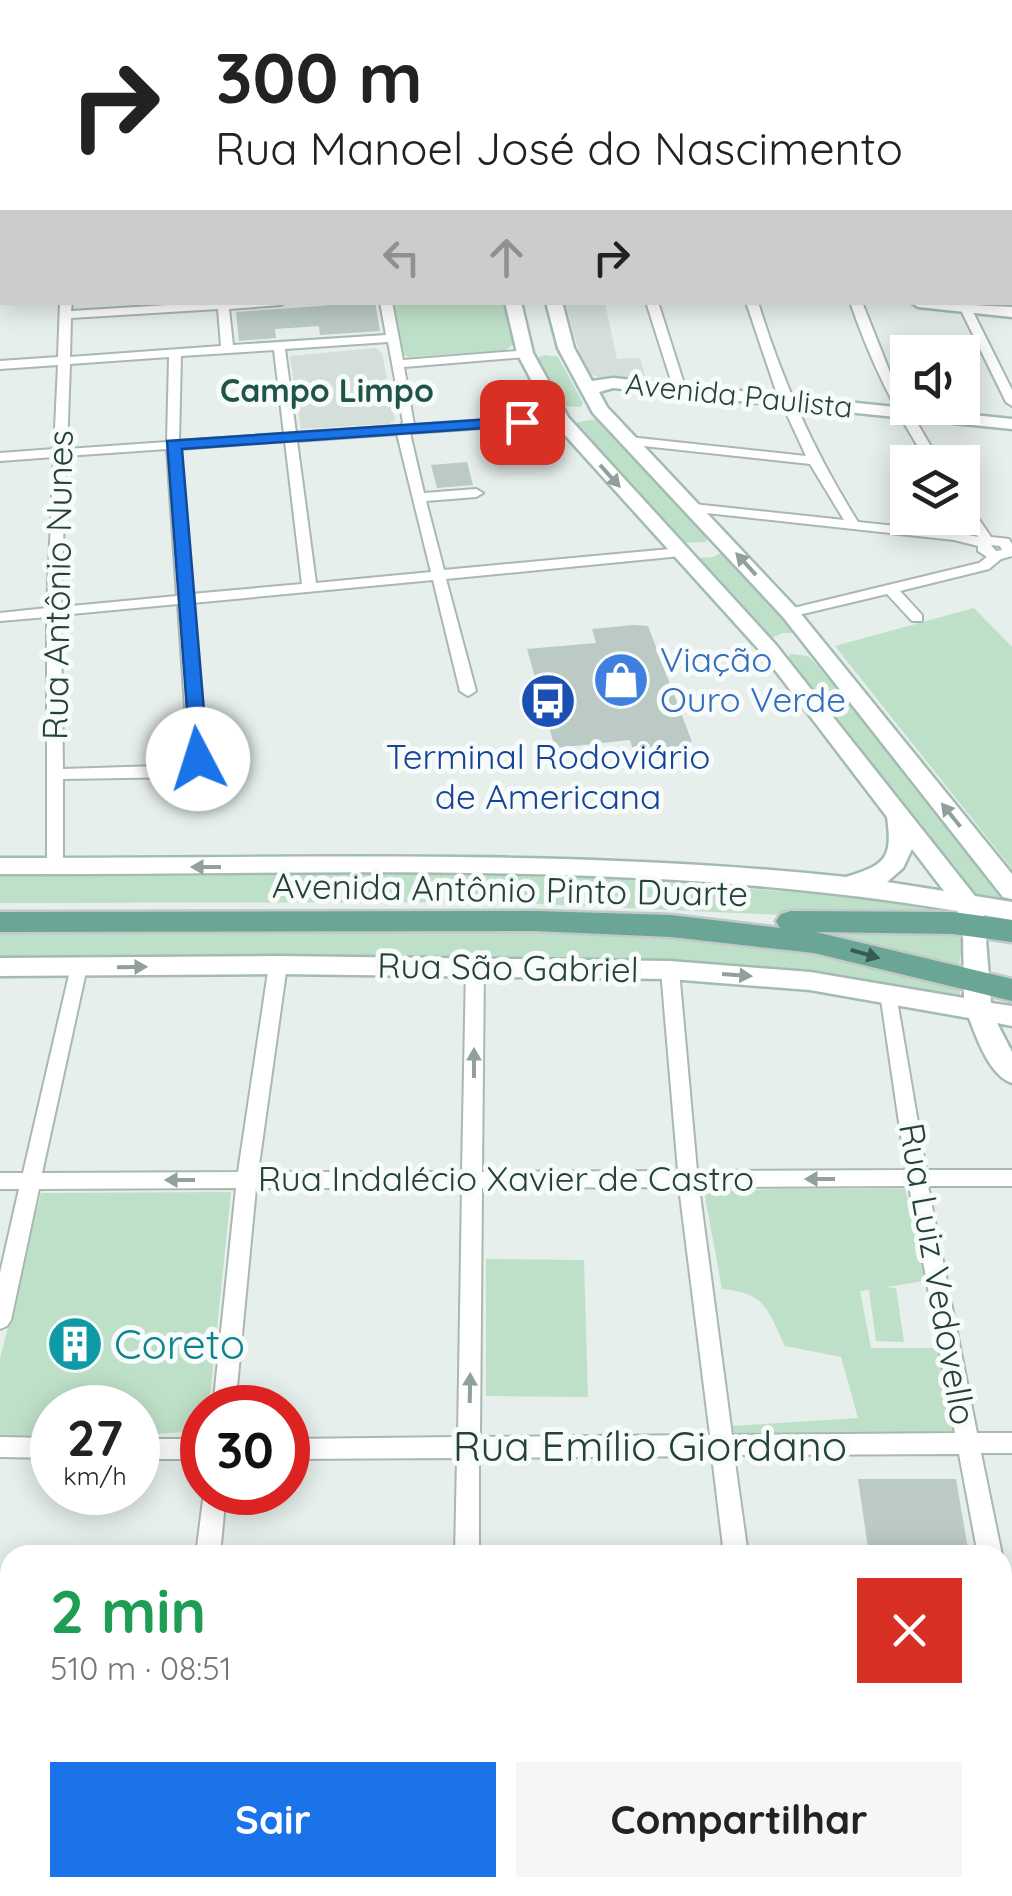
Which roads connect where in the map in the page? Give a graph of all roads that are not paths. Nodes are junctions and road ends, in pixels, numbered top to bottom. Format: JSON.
{"nodes":[{"id":1,"x":469,"y":0,"type":"edge"},
{"id":2,"x":502,"y":0,"type":"edge"},
{"id":3,"x":192,"y":305,"type":"edge"},
{"id":4,"x":223,"y":305,"type":"edge"},
{"id":5,"x":386,"y":305,"type":"edge"},
{"id":6,"x":514,"y":305,"type":"edge"},
{"id":7,"x":555,"y":305,"type":"edge"},
{"id":8,"x":653,"y":305,"type":"edge"},
{"id":9,"x":753,"y":305,"type":"edge"},
{"id":10,"x":857,"y":305,"type":"edge"},
{"id":11,"x":963,"y":305,"type":"edge"},
{"id":12,"x":66,"y":309,"type":"edge"},
{"id":13,"x":1012,"y":312,"type":"edge"},
{"id":14,"x":392,"y":338,"type":"junction"},
{"id":15,"x":280,"y":346,"type":"junction"},
{"id":16,"x":566,"y":348,"type":"junction"},
{"id":17,"x":227,"y":350,"type":"junction"},
{"id":18,"x":175,"y":353,"type":"junction"},
{"id":19,"x":525,"y":353,"type":"junction"},
{"id":20,"x":66,"y":360,"type":"junction"},
{"id":21,"x":0,"y":364,"type":"edge"},
{"id":22,"x":398,"y":364,"type":"junction"},
{"id":23,"x":680,"y":390,"type":"junction"},
{"id":24,"x":890,"y":392,"type":"edge"},
{"id":25,"x":594,"y":400,"type":"junction"},
{"id":26,"x":783,"y":400,"type":"junction"},
{"id":27,"x":1012,"y":402,"type":"edge"},
{"id":28,"x":890,"y":411,"type":"edge"},
{"id":29,"x":560,"y":419,"type":"junction"},
{"id":30,"x":980,"y":421,"type":"edge"},
{"id":31,"x":1012,"y":424,"type":"edge"},
{"id":32,"x":406,"y":428,"type":"junction"},
{"id":33,"x":288,"y":436,"type":"junction"},
{"id":34,"x":629,"y":442,"type":"junction"},
{"id":35,"x":173,"y":444,"type":"junction"},
{"id":36,"x":59,"y":452,"type":"junction"},
{"id":37,"x":0,"y":457,"type":"edge"},
{"id":38,"x":812,"y":460,"type":"junction"},
{"id":39,"x":476,"y":493,"type":"dead end"},
{"id":40,"x":418,"y":498,"type":"junction"},
{"id":41,"x":692,"y":508,"type":"junction"},
{"id":42,"x":854,"y":526,"type":"junction"},
{"id":43,"x":980,"y":526,"type":"edge"},
{"id":44,"x":717,"y":532,"type":"junction"},
{"id":45,"x":1001,"y":551,"type":"edge"},
{"id":46,"x":681,"y":552,"type":"junction"},
{"id":47,"x":436,"y":574,"type":"junction"},
{"id":48,"x":308,"y":586,"type":"junction"},
{"id":49,"x":889,"y":587,"type":"junction"},
{"id":50,"x":184,"y":598,"type":"junction"},
{"id":51,"x":54,"y":611,"type":"junction"},
{"id":52,"x":790,"y":612,"type":"junction"},
{"id":53,"x":0,"y":617,"type":"edge"},
{"id":54,"x":917,"y":618,"type":"dead end"},
{"id":55,"x":768,"y":650,"type":"junction"},
{"id":56,"x":826,"y":658,"type":"junction"},
{"id":57,"x":468,"y":692,"type":"dead end"},
{"id":58,"x":55,"y":774,"type":"junction"},
{"id":59,"x":896,"y":813,"type":"junction"},
{"id":60,"x":0,"y":866,"type":"edge"},
{"id":61,"x":55,"y":867,"type":"junction"},
{"id":62,"x":830,"y":884,"type":"junction"},
{"id":63,"x":1012,"y":892,"type":"edge"},
{"id":64,"x":0,"y":909,"type":"edge"},
{"id":65,"x":1012,"y":911,"type":"edge"},
{"id":66,"x":971,"y":914,"type":"junction"},
{"id":67,"x":0,"y":922,"type":"edge"},
{"id":68,"x":1012,"y":931,"type":"edge"},
{"id":69,"x":278,"y":965,"type":"junction"},
{"id":70,"x":0,"y":967,"type":"edge"},
{"id":71,"x":78,"y":967,"type":"junction"},
{"id":72,"x":475,"y":967,"type":"junction"},
{"id":73,"x":670,"y":970,"type":"junction"},
{"id":74,"x":1012,"y":990,"type":"edge"},
{"id":75,"x":888,"y":992,"type":"junction"},
{"id":76,"x":976,"y":996,"type":"junction"},
{"id":77,"x":1012,"y":1016,"type":"edge"},
{"id":78,"x":1012,"y":1073,"type":"edge"},
{"id":79,"x":917,"y":1178,"type":"junction"},
{"id":80,"x":1012,"y":1178,"type":"edge"},
{"id":81,"x":688,"y":1179,"type":"junction"},
{"id":82,"x":247,"y":1180,"type":"junction"},
{"id":83,"x":474,"y":1180,"type":"junction"},
{"id":84,"x":0,"y":1181,"type":"edge"},
{"id":85,"x":30,"y":1181,"type":"junction"},
{"id":86,"x":0,"y":1320,"type":"edge"},
{"id":87,"x":226,"y":1385,"type":"edge"},
{"id":88,"x":1012,"y":1443,"type":"edge"},
{"id":89,"x":968,"y":1444,"type":"junction"},
{"id":90,"x":722,"y":1446,"type":"junction"},
{"id":91,"x":0,"y":1447,"type":"edge"},
{"id":92,"x":469,"y":1447,"type":"junction"},
{"id":93,"x":30,"y":1448,"type":"edge"},
{"id":94,"x":310,"y":1449,"type":"edge"},
{"id":95,"x":212,"y":1515,"type":"edge"},
{"id":96,"x":209,"y":1545,"type":"edge"},
{"id":97,"x":467,"y":1545,"type":"edge"},
{"id":98,"x":735,"y":1545,"type":"edge"},
{"id":99,"x":988,"y":1545,"type":"edge"}],
"edges":[{"from":1,"to":2,"type":"main road"},
{"from":3,"to":12,"type":"street"},
{"from":4,"to":17,"type":"street"},
{"from":5,"to":14,"type":"street"},
{"from":6,"to":19,"type":"main road"},
{"from":7,"to":16,"type":"main road"},
{"from":8,"to":23,"type":"street"},
{"from":9,"to":26,"type":"street"},
{"from":10,"to":24,"type":"street"},
{"from":11,"to":13,"type":"main road"},
{"from":11,"to":27,"type":"street"},
{"from":12,"to":20,"type":"street","name":"Rua Antônio Nunes"},
{"from":14,"to":15,"type":"street"},
{"from":14,"to":22,"type":"street"},
{"from":15,"to":17,"type":"street"},
{"from":15,"to":33,"type":"street"},
{"from":16,"to":19,"type":"main road"},
{"from":16,"to":25,"type":"main road"},
{"from":17,"to":18,"type":"street"},
{"from":18,"to":20,"type":"street"},
{"from":18,"to":35,"type":"street"},
{"from":19,"to":22,"type":"street"},
{"from":19,"to":29,"type":"main road"},
{"from":20,"to":21,"type":"street"},
{"from":20,"to":36,"type":"street","name":"Rua Antônio Nunes"},
{"from":22,"to":32,"type":"street"},
{"from":23,"to":25,"type":"main road","name":"Avenida Paulista"},
{"from":23,"to":26,"type":"main road","name":"Avenida Paulista"},
{"from":25,"to":29,"type":"main road","name":"Avenida Paulista"},
{"from":25,"to":34,"type":"main road"},
{"from":26,"to":28,"type":"main road","name":"Avenida Paulista"},
{"from":26,"to":38,"type":"street"},
{"from":29,"to":32,"type":"street"},
{"from":29,"to":46,"type":"main road","one_way":true},
{"from":30,"to":31,"type":"main road","name":"Avenida Paulista"},
{"from":32,"to":33,"type":"street"},
{"from":32,"to":40,"type":"street"},
{"from":33,"to":35,"type":"street"},
{"from":33,"to":48,"type":"street"},
{"from":34,"to":38,"type":"street"},
{"from":34,"to":41,"type":"main road"},
{"from":35,"to":36,"type":"street"},
{"from":35,"to":50,"type":"street"},
{"from":36,"to":37,"type":"street"},
{"from":36,"to":51,"type":"street","name":"Rua Antônio Nunes"},
{"from":38,"to":42,"type":"street"},
{"from":39,"to":40,"type":"street"},
{"from":40,"to":47,"type":"street"},
{"from":41,"to":42,"type":"street"},
{"from":41,"to":44,"type":"main road"},
{"from":42,"to":45,"type":"street"},
{"from":43,"to":45,"type":"street"},
{"from":44,"to":46,"type":"main road"},
{"from":52,"to":44,"type":"main road","one_way":true},
{"from":45,"to":49,"type":"street"},
{"from":46,"to":47,"type":"street"},
{"from":46,"to":55,"type":"main road"},
{"from":47,"to":48,"type":"street"},
{"from":47,"to":57,"type":"street"},
{"from":48,"to":50,"type":"street"},
{"from":49,"to":52,"type":"street"},
{"from":49,"to":54,"type":"street"},
{"from":50,"to":51,"type":"street"},
{"from":50,"to":58,"type":"street"},
{"from":51,"to":53,"type":"street"},
{"from":51,"to":58,"type":"street","name":"Rua Antônio Nunes"},
{"from":52,"to":56,"type":"main road"},
{"from":55,"to":56,"type":"main road"},
{"from":55,"to":59,"type":"main road"},
{"from":63,"to":56,"type":"main road","one_way":true},
{"from":58,"to":61,"type":"street","name":"Rua Antônio Nunes"},
{"from":59,"to":62,"type":"main road"},
{"from":59,"to":66,"type":"main road"},
{"from":60,"to":61,"type":"main road"},
{"from":62,"to":61,"type":"main road","one_way":true},
{"from":62,"to":66,"type":"main road"},
{"from":64,"to":66,"type":"main road","name":"Avenida Antônio Pinto Duarte"},
{"from":65,"to":66,"type":"main road"},
{"from":66,"to":68,"type":"main road","name":"Avenida Antônio Pinto Duarte"},
{"from":66,"to":76,"type":"main road"},
{"from":67,"to":76,"type":"main road","name":"Avenida Antônio Pinto Duarte","one_way":true},
{"from":71,"to":69,"type":"main road","name":"Rua São Gabriel","one_way":true},
{"from":69,"to":72,"type":"main road","name":"Rua São Gabriel"},
{"from":69,"to":82,"type":"street"},
{"from":70,"to":71,"type":"main road","name":"Rua São Gabriel"},
{"from":71,"to":85,"type":"street"},
{"from":72,"to":73,"type":"main road","name":"Rua São Gabriel"},
{"from":83,"to":72,"type":"street","one_way":true},
{"from":73,"to":75,"type":"main road","name":"Rua São Gabriel","one_way":true},
{"from":73,"to":81,"type":"street"},
{"from":74,"to":76,"type":"main road","name":"Avenida Antônio Pinto Duarte"},
{"from":75,"to":76,"type":"main road","name":"Rua São Gabriel"},
{"from":75,"to":79,"type":"street","name":"Rua Luiz Vedovello"},
{"from":76,"to":77,"type":"main road","name":"Rua São Gabriel"},
{"from":76,"to":78,"type":"main road"},
{"from":79,"to":80,"type":"street","name":"Rua Indalécio Xavier de Castro"},
{"from":79,"to":81,"type":"street","name":"Rua Indalécio Xavier de Castro","one_way":true},
{"from":79,"to":89,"type":"street","name":"Rua Luiz Vedovello"},
{"from":81,"to":83,"type":"street","name":"Rua Indalécio Xavier de Castro"},
{"from":81,"to":90,"type":"street"},
{"from":82,"to":83,"type":"street","name":"Rua Indalécio Xavier de Castro"},
{"from":82,"to":85,"type":"street","name":"Rua Indalécio Xavier de Castro","one_way":true},
{"from":82,"to":87,"type":"street"},
{"from":92,"to":83,"type":"street","one_way":true},
{"from":84,"to":85,"type":"street","name":"Rua Indalécio Xavier de Castro"},
{"from":85,"to":86,"type":"street"},
{"from":88,"to":89,"type":"street","name":"Rua Emílio Giordano"},
{"from":89,"to":90,"type":"street","name":"Rua Emílio Giordano"},
{"from":89,"to":99,"type":"street","name":"Rua Luiz Vedovello"},
{"from":90,"to":92,"type":"street","name":"Rua Emílio Giordano"},
{"from":90,"to":98,"type":"street"},
{"from":91,"to":93,"type":"street"},
{"from":92,"to":94,"type":"street","name":"Rua Emílio Giordano"},
{"from":92,"to":97,"type":"street"},
{"from":95,"to":96,"type":"street"}]}
